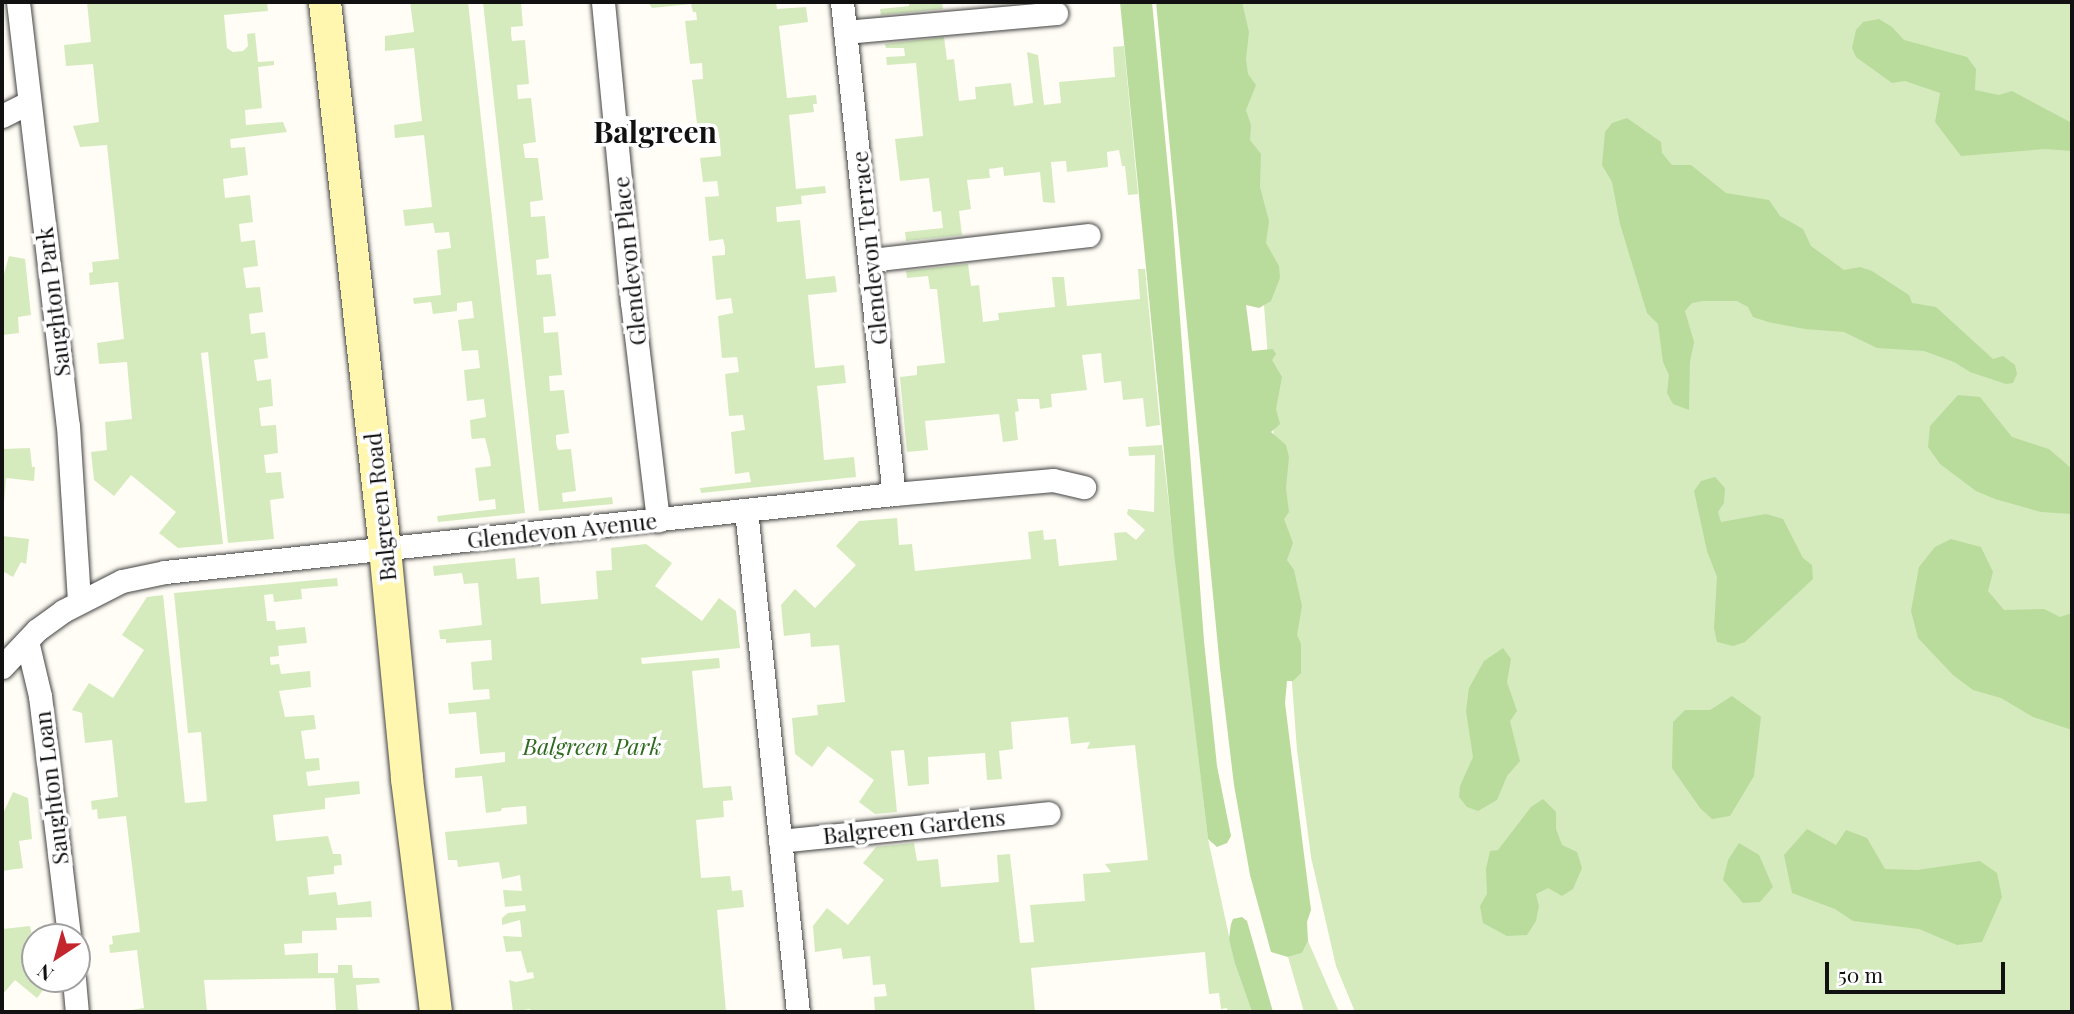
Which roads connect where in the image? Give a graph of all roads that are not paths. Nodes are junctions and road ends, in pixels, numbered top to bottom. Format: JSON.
{"nodes":[{"id":1,"x":18,"y":2,"type":"edge"},
{"id":2,"x":325,"y":2,"type":"edge"},
{"id":3,"x":603,"y":2,"type":"edge"},
{"id":4,"x":842,"y":2,"type":"edge"},
{"id":5,"x":1056,"y":13,"type":"dead end"},
{"id":6,"x":845,"y":32,"type":"junction"},
{"id":7,"x":29,"y":102,"type":"junction"},
{"id":8,"x":2,"y":116,"type":"edge"},
{"id":9,"x":1089,"y":235,"type":"dead end"},
{"id":10,"x":870,"y":260,"type":"junction"},
{"id":11,"x":1084,"y":487,"type":"dead end"},
{"id":12,"x":894,"y":494,"type":"junction"},
{"id":13,"x":746,"y":510,"type":"junction"},
{"id":14,"x":658,"y":520,"type":"junction"},
{"id":15,"x":386,"y":549,"type":"junction"},
{"id":16,"x":79,"y":602,"type":"junction"},
{"id":17,"x":27,"y":641,"type":"junction"},
{"id":18,"x":2,"y":667,"type":"edge"},
{"id":19,"x":1049,"y":813,"type":"dead end"},
{"id":20,"x":780,"y":841,"type":"junction"},
{"id":21,"x":67,"y":923,"type":"edge"},
{"id":22,"x":75,"y":993,"type":"edge"},
{"id":23,"x":77,"y":1012,"type":"edge"},
{"id":24,"x":436,"y":1012,"type":"edge"},
{"id":25,"x":798,"y":1012,"type":"edge"}],
"edges":[{"from":1,"to":7,"type":"street","name":"Saughton Park"},
{"from":2,"to":15,"type":"street","name":"Balgreen Road"},
{"from":3,"to":14,"type":"street","name":"Glendevon Place"},
{"from":4,"to":6,"type":"street","name":"Glendevon Terrace"},
{"from":5,"to":6,"type":"street"},
{"from":6,"to":10,"type":"street","name":"Glendevon Terrace"},
{"from":7,"to":8,"type":"street"},
{"from":7,"to":16,"type":"street","name":"Saughton Park"},
{"from":9,"to":10,"type":"street"},
{"from":10,"to":12,"type":"street","name":"Glendevon Terrace"},
{"from":11,"to":12,"type":"street","name":"Glendevon Avenue"},
{"from":12,"to":13,"type":"street","name":"Glendevon Avenue"},
{"from":13,"to":14,"type":"street","name":"Glendevon Avenue"},
{"from":13,"to":20,"type":"street"},
{"from":14,"to":15,"type":"street","name":"Glendevon Avenue"},
{"from":15,"to":16,"type":"street","name":"Glendevon Avenue"},
{"from":15,"to":24,"type":"street","name":"Balgreen Road"},
{"from":16,"to":17,"type":"street","name":"Glendevon Avenue"},
{"from":17,"to":18,"type":"street","name":"Glendevon Avenue"},
{"from":17,"to":21,"type":"street","name":"Saughton Loan"},
{"from":19,"to":20,"type":"street","name":"Balgreen Gardens"},
{"from":20,"to":25,"type":"street"},
{"from":22,"to":23,"type":"street"}]}
